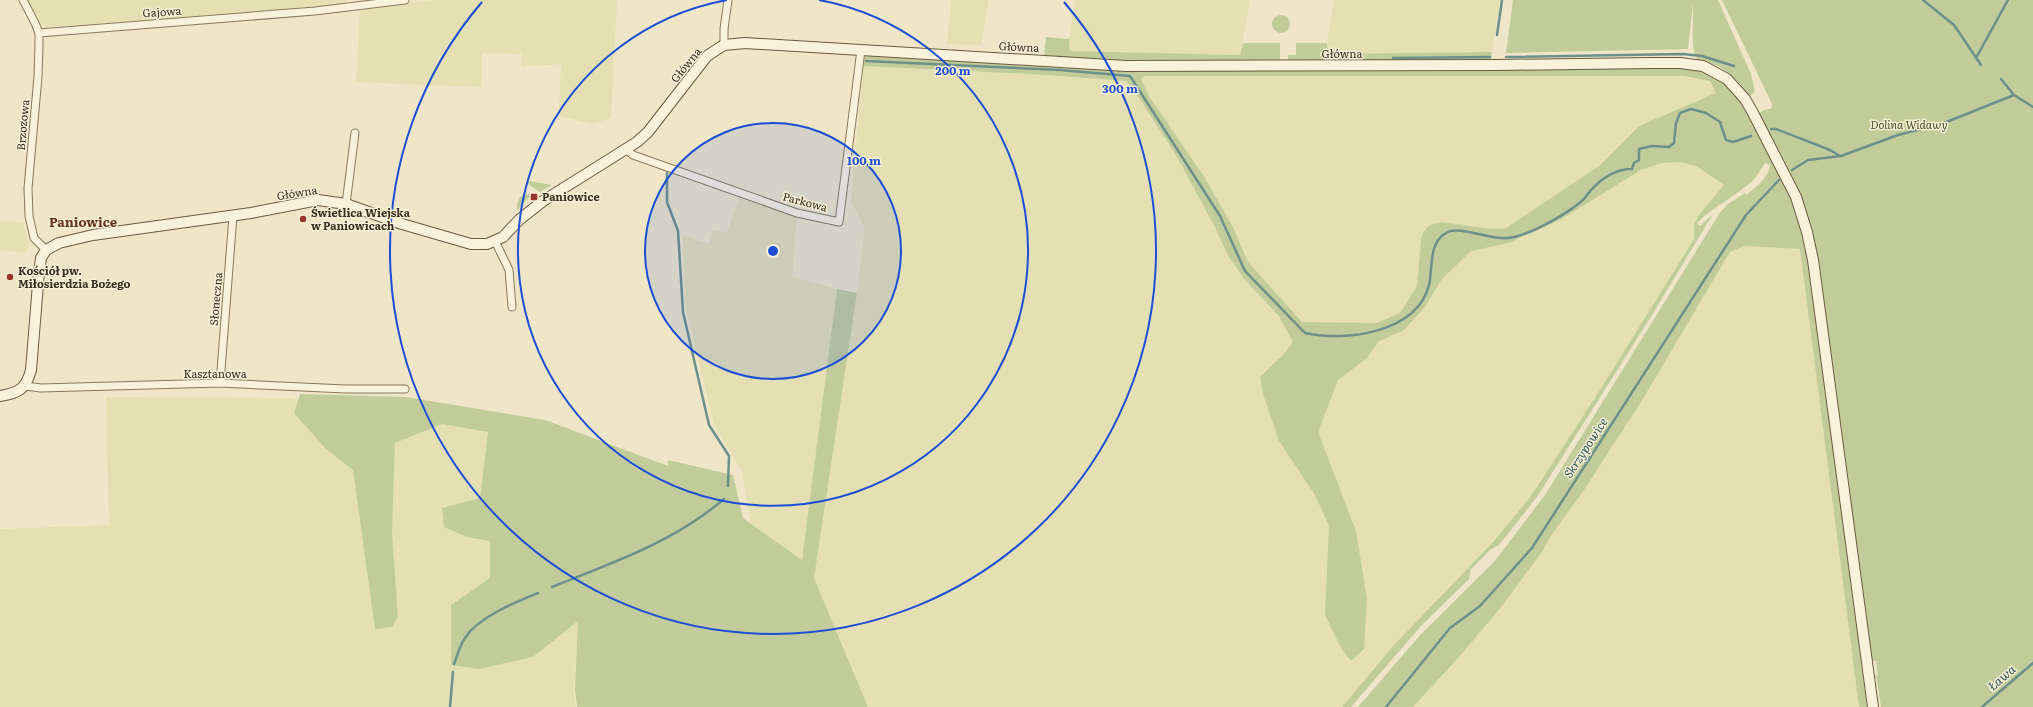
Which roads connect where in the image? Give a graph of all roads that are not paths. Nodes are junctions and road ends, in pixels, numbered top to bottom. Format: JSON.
{"nodes":[{"id":1,"x":23,"y":0,"type":"edge"},
{"id":2,"x":405,"y":0,"type":"edge"},
{"id":3,"x":728,"y":0,"type":"edge"},
{"id":4,"x":39,"y":33,"type":"junction"},
{"id":5,"x":724,"y":45,"type":"junction"},
{"id":6,"x":861,"y":50,"type":"junction"},
{"id":7,"x":355,"y":133,"type":"dead end"},
{"id":8,"x":627,"y":150,"type":"junction"},
{"id":9,"x":346,"y":204,"type":"junction"},
{"id":10,"x":232,"y":216,"type":"junction"},
{"id":11,"x":495,"y":241,"type":"junction"},
{"id":12,"x":46,"y":250,"type":"junction"},
{"id":13,"x":512,"y":307,"type":"dead end"},
{"id":14,"x":220,"y":383,"type":"junction"},
{"id":15,"x":25,"y":386,"type":"junction"},
{"id":16,"x":405,"y":389,"type":"dead end"},
{"id":17,"x":0,"y":396,"type":"edge"},
{"id":18,"x":1873,"y":707,"type":"edge"}],
"edges":[{"from":1,"to":4,"type":"street","name":"Brzozowa"},
{"from":2,"to":4,"type":"street","name":"Gajowa"},
{"from":3,"to":5,"type":"street"},
{"from":4,"to":12,"type":"street","name":"Brzozowa"},
{"from":5,"to":6,"type":"street","name":"Główna"},
{"from":5,"to":8,"type":"street","name":"Główna"},
{"from":6,"to":8,"type":"street","name":"Parkowa"},
{"from":6,"to":18,"type":"street","name":"Główna"},
{"from":7,"to":9,"type":"street"},
{"from":8,"to":11,"type":"street","name":"Główna"},
{"from":9,"to":10,"type":"street","name":"Główna"},
{"from":9,"to":11,"type":"street","name":"Główna"},
{"from":10,"to":12,"type":"street","name":"Główna"},
{"from":10,"to":14,"type":"street","name":"Słoneczna"},
{"from":11,"to":13,"type":"street"},
{"from":12,"to":15,"type":"street"},
{"from":14,"to":15,"type":"street","name":"Kasztanowa"},
{"from":14,"to":16,"type":"street","name":"Kasztanowa"},
{"from":15,"to":17,"type":"street"}]}
